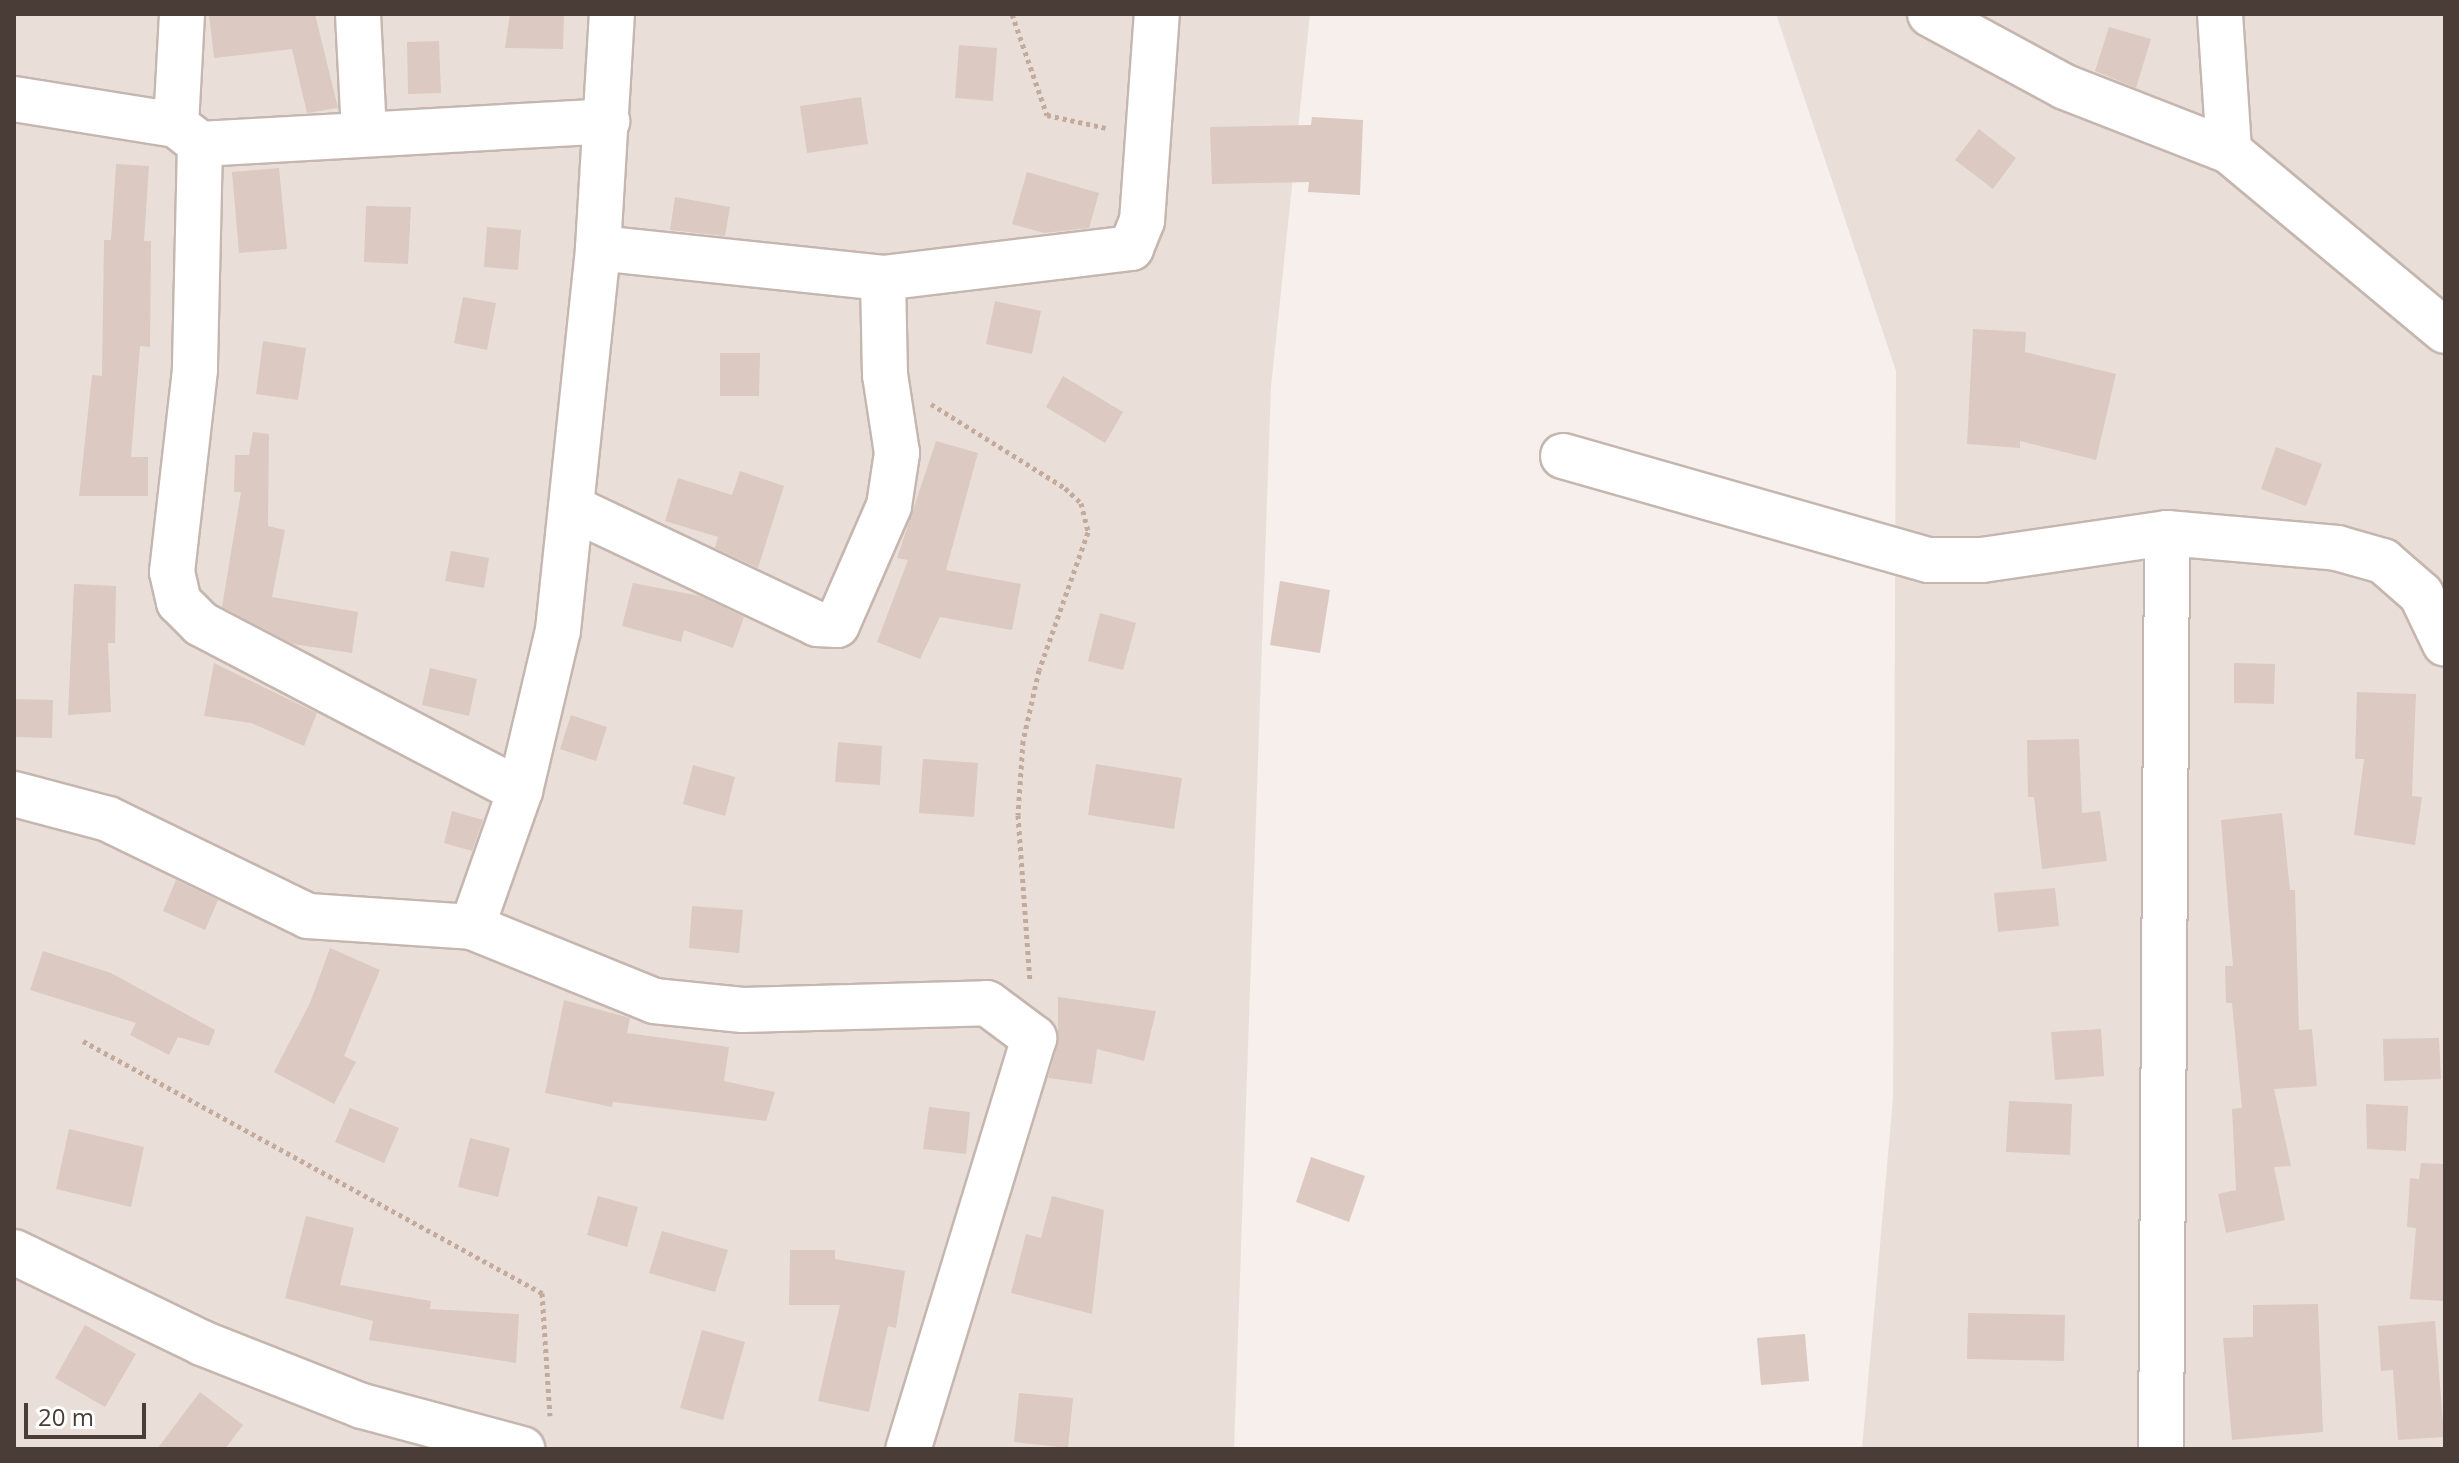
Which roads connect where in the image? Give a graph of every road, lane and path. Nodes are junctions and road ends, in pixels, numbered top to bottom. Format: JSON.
{"nodes":[{"id":1,"x":182,"y":14,"type":"edge"},
{"id":2,"x":358,"y":14,"type":"edge"},
{"id":3,"x":612,"y":14,"type":"edge"},
{"id":4,"x":1012,"y":14,"type":"edge"},
{"id":5,"x":1157,"y":14,"type":"edge"},
{"id":6,"x":1930,"y":14,"type":"edge"},
{"id":7,"x":2220,"y":14,"type":"edge"},
{"id":8,"x":14,"y":99,"type":"edge"},
{"id":9,"x":607,"y":121,"type":"junction"},
{"id":10,"x":364,"y":132,"type":"junction"},
{"id":11,"x":188,"y":134,"type":"junction"},
{"id":12,"x":1150,"y":137,"type":"junction"},
{"id":13,"x":2229,"y":151,"type":"junction"},
{"id":14,"x":598,"y":248,"type":"junction"},
{"id":15,"x":883,"y":278,"type":"junction"},
{"id":16,"x":2445,"y":331,"type":"edge"},
{"id":17,"x":885,"y":375,"type":"junction"},
{"id":18,"x":1563,"y":456,"type":"dead end"},
{"id":19,"x":574,"y":509,"type":"junction"},
{"id":20,"x":2167,"y":533,"type":"junction"},
{"id":21,"x":2445,"y":644,"type":"edge"},
{"id":22,"x":520,"y":791,"type":"junction"},
{"id":23,"x":14,"y":794,"type":"edge"},
{"id":24,"x":472,"y":927,"type":"junction"},
{"id":25,"x":1034,"y":1038,"type":"junction"},
{"id":26,"x":83,"y":1041,"type":"dead end"},
{"id":27,"x":14,"y":1252,"type":"edge"},
{"id":28,"x":536,"y":1441,"type":"edge"},
{"id":29,"x":908,"y":1449,"type":"edge"},
{"id":30,"x":2161,"y":1449,"type":"edge"}],
"edges":[{"from":1,"to":11,"type":"street"},
{"from":2,"to":10,"type":"street"},
{"from":3,"to":9,"type":"street"},
{"from":4,"to":12,"type":"path"},
{"from":5,"to":12,"type":"street"},
{"from":6,"to":13,"type":"street"},
{"from":7,"to":13,"type":"street"},
{"from":8,"to":11,"type":"street"},
{"from":9,"to":10,"type":"street"},
{"from":9,"to":14,"type":"street"},
{"from":10,"to":11,"type":"street"},
{"from":11,"to":22,"type":"street"},
{"from":12,"to":15,"type":"street"},
{"from":13,"to":16,"type":"street"},
{"from":14,"to":15,"type":"street"},
{"from":14,"to":19,"type":"street"},
{"from":15,"to":17,"type":"street"},
{"from":17,"to":19,"type":"street"},
{"from":17,"to":25,"type":"path"},
{"from":18,"to":20,"type":"street"},
{"from":19,"to":22,"type":"street"},
{"from":20,"to":21,"type":"street"},
{"from":20,"to":30,"type":"street"},
{"from":22,"to":24,"type":"street"},
{"from":23,"to":24,"type":"street"},
{"from":24,"to":25,"type":"street"},
{"from":25,"to":29,"type":"street"},
{"from":26,"to":28,"type":"path"},
{"from":27,"to":28,"type":"street"}]}
